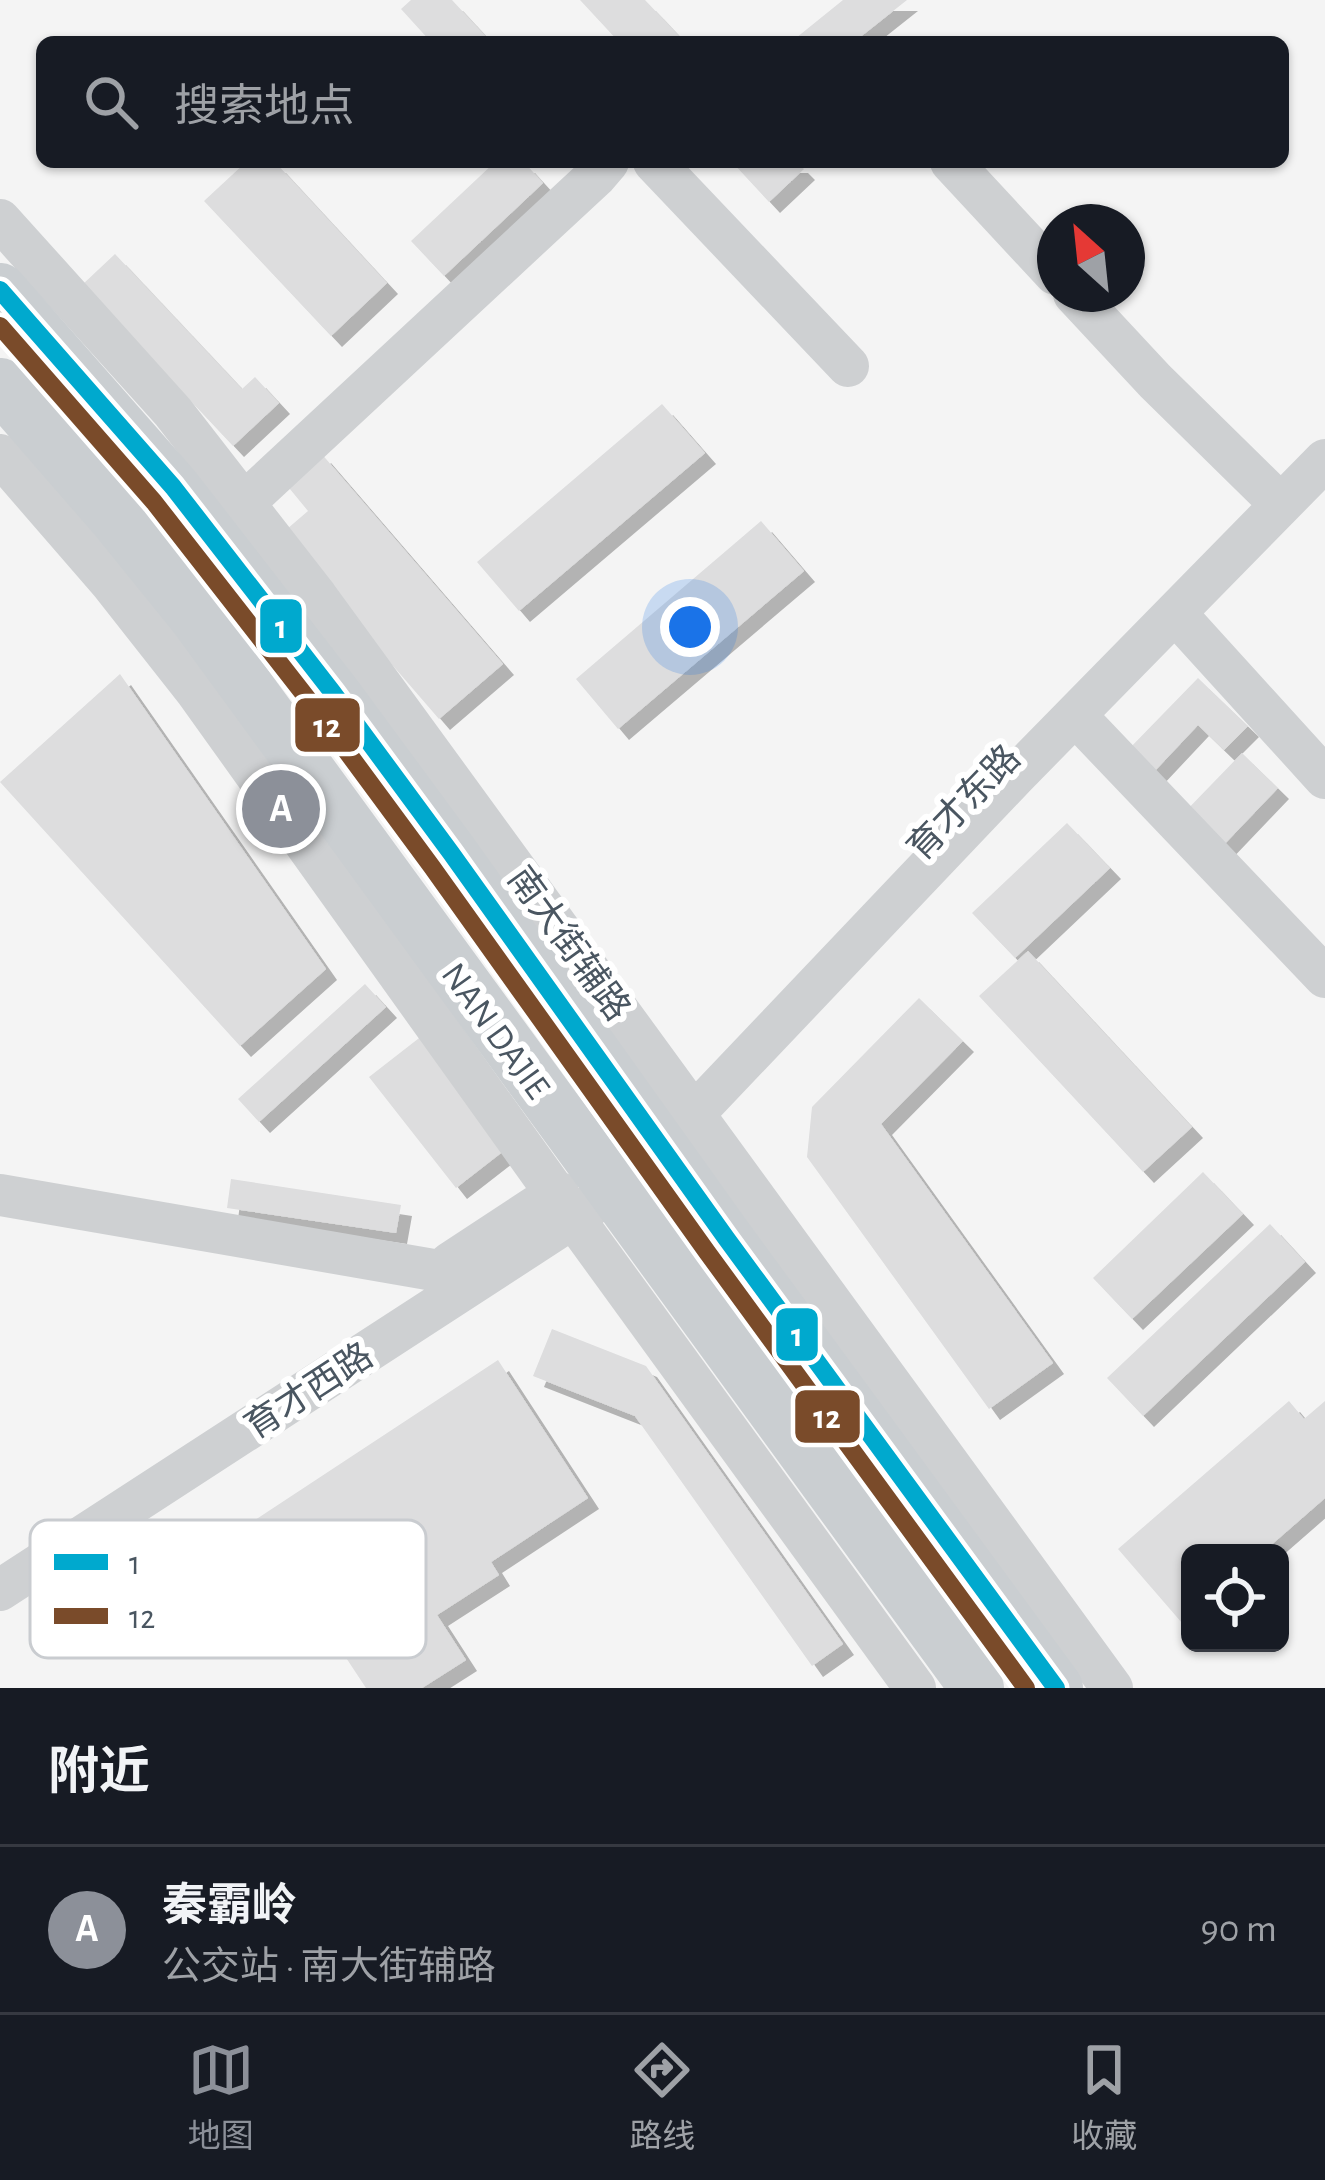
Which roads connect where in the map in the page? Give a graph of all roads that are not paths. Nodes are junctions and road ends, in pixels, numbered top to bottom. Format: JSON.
{"nodes":[{"id":1,"x":603,"y":168,"type":"edge"},
{"id":2,"x":660,"y":168,"type":"edge"},
{"id":3,"x":957,"y":168,"type":"edge"},
{"id":4,"x":0,"y":220,"type":"edge"},
{"id":5,"x":1037,"y":255,"type":"edge"},
{"id":6,"x":0,"y":290,"type":"edge"},
{"id":7,"x":1091,"y":312,"type":"edge"},
{"id":8,"x":848,"y":366,"type":"dead end"},
{"id":9,"x":0,"y":385,"type":"edge"},
{"id":10,"x":1325,"y":432,"type":"edge"},
{"id":11,"x":0,"y":455,"type":"edge"},
{"id":12,"x":1325,"y":460,"type":"edge"},
{"id":13,"x":1266,"y":490,"type":"junction"},
{"id":14,"x":244,"y":502,"type":"junction"},
{"id":15,"x":1175,"y":613,"type":"junction"},
{"id":16,"x":1075,"y":716,"type":"junction"},
{"id":17,"x":1325,"y":778,"type":"edge"},
{"id":18,"x":1325,"y":977,"type":"edge"},
{"id":19,"x":671,"y":1121,"type":"junction"},
{"id":20,"x":585,"y":1192,"type":"junction"},
{"id":21,"x":0,"y":1196,"type":"edge"},
{"id":22,"x":438,"y":1271,"type":"junction"},
{"id":23,"x":481,"y":1278,"type":"junction"},
{"id":24,"x":55,"y":1520,"type":"edge"},
{"id":25,"x":108,"y":1520,"type":"edge"},
{"id":26,"x":30,"y":1536,"type":"edge"},
{"id":27,"x":0,"y":1556,"type":"edge"},
{"id":28,"x":30,"y":1571,"type":"edge"},
{"id":29,"x":0,"y":1590,"type":"edge"},
{"id":30,"x":915,"y":1688,"type":"edge"},
{"id":31,"x":977,"y":1688,"type":"edge"},
{"id":32,"x":1056,"y":1688,"type":"edge"},
{"id":33,"x":1112,"y":1688,"type":"edge"}],
"edges":[{"from":1,"to":14,"type":"street"},
{"from":2,"to":8,"type":"street"},
{"from":3,"to":5,"type":"street"},
{"from":4,"to":14,"type":"street","name":"南大街辅路"},
{"from":6,"to":19,"type":"main road","name":"NAN DAJIE"},
{"from":7,"to":13,"type":"street"},
{"from":9,"to":20,"type":"main road","name":"NAN DAJIE"},
{"from":10,"to":13,"type":"street","name":"育才东路"},
{"from":11,"to":20,"type":"street"},
{"from":12,"to":15,"type":"street","name":"育才东路"},
{"from":13,"to":19,"type":"street","name":"育才东路"},
{"from":14,"to":19,"type":"street","name":"南大街辅路"},
{"from":15,"to":16,"type":"street","name":"育才东路"},
{"from":15,"to":17,"type":"street"},
{"from":16,"to":18,"type":"street"},
{"from":16,"to":19,"type":"street","name":"育才东路"},
{"from":19,"to":20,"type":"street","name":"育才东路"},
{"from":19,"to":32,"type":"main road","name":"NAN DAJIE"},
{"from":19,"to":33,"type":"street","name":"南大街辅路"},
{"from":20,"to":22,"type":"street","name":"育才西路"},
{"from":20,"to":23,"type":"street","name":"育才西路"},
{"from":20,"to":30,"type":"street"},
{"from":20,"to":31,"type":"main road","name":"NAN DAJIE"},
{"from":21,"to":22,"type":"street"},
{"from":22,"to":23,"type":"street"},
{"from":22,"to":24,"type":"street","name":"育才西路"},
{"from":23,"to":25,"type":"street","name":"育才西路"},
{"from":26,"to":27,"type":"street","name":"育才西路"},
{"from":28,"to":29,"type":"street","name":"育才西路"}]}
